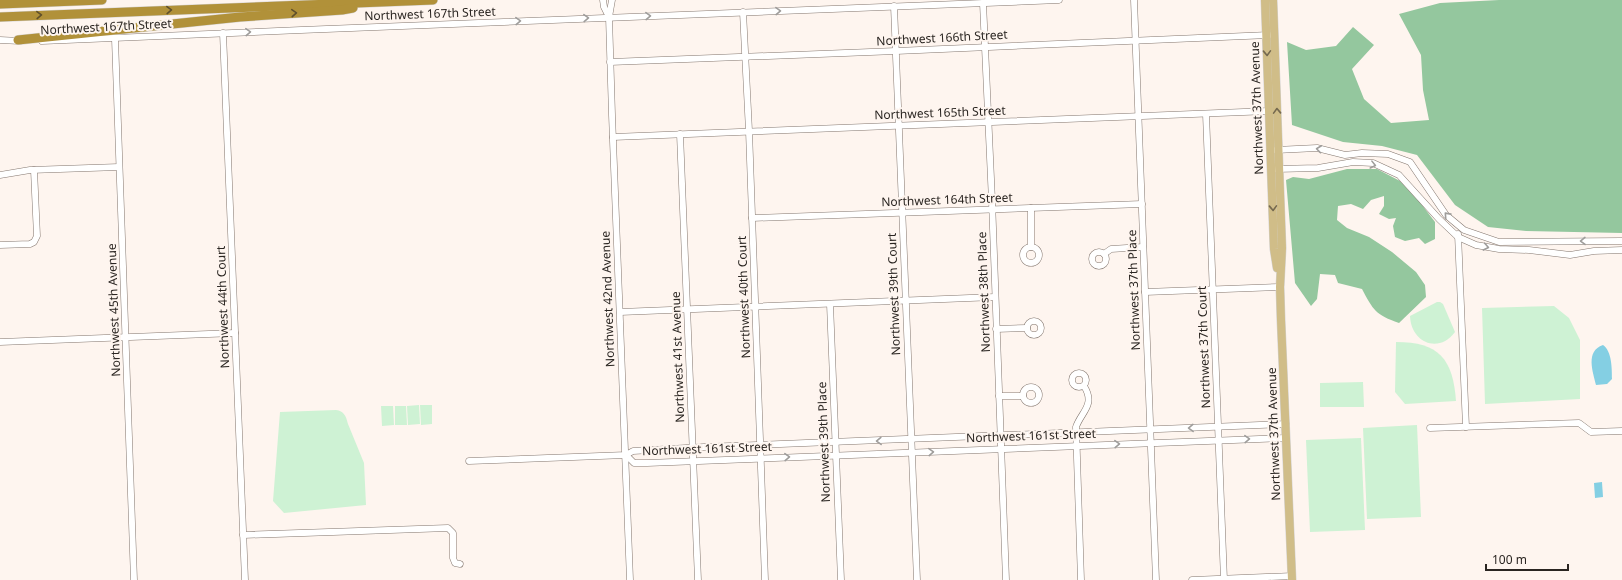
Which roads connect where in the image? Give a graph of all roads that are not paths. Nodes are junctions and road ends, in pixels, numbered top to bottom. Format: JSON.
{"nodes":[{"id":1,"x":102,"y":0,"type":"edge"},
{"id":2,"x":433,"y":0,"type":"edge"},
{"id":3,"x":603,"y":0,"type":"edge"},
{"id":4,"x":612,"y":0,"type":"edge"},
{"id":5,"x":1059,"y":0,"type":"edge"},
{"id":6,"x":1134,"y":0,"type":"edge"},
{"id":7,"x":1265,"y":0,"type":"edge"},
{"id":8,"x":1273,"y":0,"type":"edge"},
{"id":9,"x":380,"y":2,"type":"junction"},
{"id":10,"x":983,"y":3,"type":"junction"},
{"id":11,"x":0,"y":4,"type":"edge"},
{"id":12,"x":894,"y":6,"type":"junction"},
{"id":13,"x":743,"y":12,"type":"junction"},
{"id":14,"x":0,"y":17,"type":"edge"},
{"id":15,"x":609,"y":18,"type":"junction"},
{"id":16,"x":223,"y":33,"type":"junction"},
{"id":17,"x":1270,"y":35,"type":"junction"},
{"id":18,"x":114,"y":39,"type":"junction"},
{"id":19,"x":0,"y":40,"type":"edge"},
{"id":20,"x":18,"y":40,"type":"junction"},
{"id":21,"x":1136,"y":41,"type":"junction"},
{"id":22,"x":985,"y":47,"type":"junction"},
{"id":23,"x":896,"y":51,"type":"junction"},
{"id":24,"x":745,"y":56,"type":"junction"},
{"id":25,"x":610,"y":62,"type":"junction"},
{"id":26,"x":1269,"y":111,"type":"junction"},
{"id":27,"x":1206,"y":114,"type":"junction"},
{"id":28,"x":1138,"y":117,"type":"junction"},
{"id":29,"x":988,"y":122,"type":"junction"},
{"id":30,"x":898,"y":126,"type":"junction"},
{"id":31,"x":749,"y":131,"type":"junction"},
{"id":32,"x":680,"y":134,"type":"junction"},
{"id":33,"x":613,"y":137,"type":"junction"},
{"id":34,"x":1275,"y":150,"type":"junction"},
{"id":35,"x":1345,"y":155,"type":"junction"},
{"id":36,"x":1346,"y":163,"type":"junction"},
{"id":37,"x":119,"y":167,"type":"junction"},
{"id":38,"x":1275,"y":169,"type":"junction"},
{"id":39,"x":34,"y":170,"type":"junction"},
{"id":40,"x":0,"y":175,"type":"edge"},
{"id":41,"x":1142,"y":204,"type":"junction"},
{"id":42,"x":1031,"y":208,"type":"junction"},
{"id":43,"x":992,"y":209,"type":"junction"},
{"id":44,"x":901,"y":213,"type":"junction"},
{"id":45,"x":752,"y":218,"type":"junction"},
{"id":46,"x":1458,"y":226,"type":"junction"},
{"id":47,"x":1458,"y":237,"type":"junction"},
{"id":48,"x":1622,"y":240,"type":"edge"},
{"id":49,"x":0,"y":245,"type":"edge"},
{"id":50,"x":1031,"y":247,"type":"dead end"},
{"id":51,"x":1143,"y":247,"type":"junction"},
{"id":52,"x":1622,"y":250,"type":"edge"},
{"id":53,"x":1104,"y":254,"type":"dead end"},
{"id":54,"x":1280,"y":287,"type":"junction"},
{"id":55,"x":1213,"y":289,"type":"junction"},
{"id":56,"x":1145,"y":292,"type":"junction"},
{"id":57,"x":995,"y":297,"type":"junction"},
{"id":58,"x":906,"y":301,"type":"junction"},
{"id":59,"x":830,"y":304,"type":"junction"},
{"id":60,"x":755,"y":307,"type":"junction"},
{"id":61,"x":688,"y":310,"type":"junction"},
{"id":62,"x":620,"y":312,"type":"junction"},
{"id":63,"x":1027,"y":328,"type":"dead end"},
{"id":64,"x":996,"y":329,"type":"junction"},
{"id":65,"x":236,"y":333,"type":"junction"},
{"id":66,"x":126,"y":337,"type":"junction"},
{"id":67,"x":0,"y":342,"type":"edge"},
{"id":68,"x":1084,"y":386,"type":"dead end"},
{"id":69,"x":999,"y":396,"type":"junction"},
{"id":70,"x":1023,"y":396,"type":"dead end"},
{"id":71,"x":1286,"y":424,"type":"junction"},
{"id":72,"x":1218,"y":427,"type":"junction"},
{"id":73,"x":1466,"y":427,"type":"junction"},
{"id":74,"x":1430,"y":428,"type":"dead end"},
{"id":75,"x":1151,"y":430,"type":"junction"},
{"id":76,"x":1622,"y":431,"type":"edge"},
{"id":77,"x":1076,"y":433,"type":"junction"},
{"id":78,"x":1000,"y":436,"type":"junction"},
{"id":79,"x":1286,"y":438,"type":"junction"},
{"id":80,"x":911,"y":439,"type":"junction"},
{"id":81,"x":1218,"y":440,"type":"junction"},
{"id":82,"x":835,"y":442,"type":"junction"},
{"id":83,"x":1151,"y":443,"type":"junction"},
{"id":84,"x":760,"y":445,"type":"junction"},
{"id":85,"x":1076,"y":445,"type":"junction"},
{"id":86,"x":693,"y":448,"type":"junction"},
{"id":87,"x":1001,"y":448,"type":"junction"},
{"id":88,"x":911,"y":452,"type":"junction"},
{"id":89,"x":626,"y":455,"type":"junction"},
{"id":90,"x":836,"y":455,"type":"junction"},
{"id":91,"x":761,"y":458,"type":"junction"},
{"id":92,"x":469,"y":461,"type":"dead end"},
{"id":93,"x":693,"y":461,"type":"junction"},
{"id":94,"x":243,"y":535,"type":"junction"},
{"id":95,"x":460,"y":564,"type":"dead end"},
{"id":96,"x":1292,"y":578,"type":"edge"},
{"id":97,"x":1224,"y":579,"type":"edge"},
{"id":98,"x":134,"y":580,"type":"edge"},
{"id":99,"x":245,"y":580,"type":"edge"},
{"id":100,"x":630,"y":580,"type":"edge"},
{"id":101,"x":698,"y":580,"type":"edge"},
{"id":102,"x":765,"y":580,"type":"edge"},
{"id":103,"x":841,"y":580,"type":"edge"},
{"id":104,"x":917,"y":580,"type":"edge"},
{"id":105,"x":1006,"y":580,"type":"edge"},
{"id":106,"x":1081,"y":580,"type":"edge"},
{"id":107,"x":1156,"y":580,"type":"edge"},
{"id":108,"x":1192,"y":580,"type":"edge"}],
"edges":[{"from":1,"to":11,"type":"highway"},
{"from":2,"to":9,"type":"highway"},
{"from":3,"to":15,"type":"street","name":"Northwest 42nd Avenue"},
{"from":4,"to":15,"type":"street","name":"Northwest 42nd Avenue"},
{"from":5,"to":10,"type":"street","name":"Northwest 167th Street"},
{"from":6,"to":21,"type":"street","name":"Northwest 37th Place"},
{"from":7,"to":17,"type":"main road","name":"Northwest 37th Avenue"},
{"from":8,"to":17,"type":"main road","name":"Northwest 37th Avenue"},
{"from":14,"to":9,"type":"highway","one_way":true},
{"from":20,"to":9,"type":"highway","one_way":true},
{"from":10,"to":12,"type":"street","name":"Northwest 167th Street"},
{"from":10,"to":22,"type":"street","name":"Northwest 38th Place"},
{"from":13,"to":12,"type":"street","name":"Northwest 167th Street","one_way":true},
{"from":12,"to":23,"type":"street","name":"Northwest 39th Court"},
{"from":15,"to":13,"type":"street","name":"Northwest 167th Street","one_way":true},
{"from":13,"to":24,"type":"street","name":"Northwest 40th Court"},
{"from":16,"to":15,"type":"street","name":"Northwest 167th Street","one_way":true},
{"from":15,"to":25,"type":"street","name":"Northwest 42nd Avenue"},
{"from":16,"to":18,"type":"street","name":"Northwest 167th Street"},
{"from":16,"to":65,"type":"street","name":"Northwest 44th Court"},
{"from":17,"to":21,"type":"street","name":"Northwest 166th Street"},
{"from":17,"to":26,"type":"main road","name":"Northwest 37th Avenue","one_way":true},
{"from":34,"to":17,"type":"main road","name":"Northwest 37th Avenue","one_way":true},
{"from":18,"to":20,"type":"street","name":"Northwest 167th Street"},
{"from":18,"to":37,"type":"street","name":"Northwest 45th Avenue"},
{"from":19,"to":20,"type":"street","name":"Northwest 167th Street"},
{"from":21,"to":22,"type":"street","name":"Northwest 166th Street"},
{"from":21,"to":28,"type":"street","name":"Northwest 37th Place"},
{"from":22,"to":23,"type":"street","name":"Northwest 166th Street"},
{"from":22,"to":29,"type":"street","name":"Northwest 38th Place"},
{"from":23,"to":24,"type":"street","name":"Northwest 166th Street"},
{"from":23,"to":30,"type":"street","name":"Northwest 39th Court"},
{"from":24,"to":25,"type":"street","name":"Northwest 166th Street"},
{"from":24,"to":31,"type":"street","name":"Northwest 40th Court"},
{"from":25,"to":33,"type":"street","name":"Northwest 42nd Avenue"},
{"from":26,"to":27,"type":"street","name":"Northwest 165th Street"},
{"from":26,"to":34,"type":"main road","name":"Northwest 37th Avenue"},
{"from":27,"to":28,"type":"street","name":"Northwest 165th Street"},
{"from":27,"to":55,"type":"street","name":"Northwest 37th Court"},
{"from":28,"to":29,"type":"street","name":"Northwest 165th Street"},
{"from":28,"to":41,"type":"street","name":"Northwest 37th Place"},
{"from":29,"to":30,"type":"street","name":"Northwest 165th Street"},
{"from":29,"to":43,"type":"street","name":"Northwest 38th Place"},
{"from":30,"to":31,"type":"street","name":"Northwest 165th Street"},
{"from":30,"to":44,"type":"street","name":"Northwest 39th Court"},
{"from":31,"to":32,"type":"street","name":"Northwest 165th Street"},
{"from":31,"to":45,"type":"street","name":"Northwest 40th Court"},
{"from":32,"to":33,"type":"street","name":"Northwest 165th Street"},
{"from":32,"to":61,"type":"street","name":"Northwest 41st Avenue"},
{"from":33,"to":62,"type":"street","name":"Northwest 42nd Avenue"},
{"from":35,"to":34,"type":"street","one_way":true},
{"from":34,"to":38,"type":"main road","name":"Northwest 37th Avenue"},
{"from":35,"to":36,"type":"street"},
{"from":46,"to":35,"type":"street","one_way":true},
{"from":36,"to":38,"type":"street"},
{"from":36,"to":47,"type":"street","one_way":true},
{"from":37,"to":39,"type":"street"},
{"from":37,"to":66,"type":"street","name":"Northwest 45th Avenue"},
{"from":38,"to":54,"type":"main road","name":"Northwest 37th Avenue"},
{"from":39,"to":40,"type":"street"},
{"from":39,"to":49,"type":"street"},
{"from":41,"to":42,"type":"street","name":"Northwest 164th Street"},
{"from":41,"to":51,"type":"street","name":"Northwest 37th Place"},
{"from":42,"to":43,"type":"street","name":"Northwest 164th Street"},
{"from":42,"to":50,"type":"street"},
{"from":43,"to":44,"type":"street","name":"Northwest 164th Street"},
{"from":43,"to":57,"type":"street","name":"Northwest 38th Place"},
{"from":44,"to":45,"type":"street","name":"Northwest 164th Street"},
{"from":44,"to":58,"type":"street","name":"Northwest 39th Court"},
{"from":45,"to":60,"type":"street","name":"Northwest 40th Court"},
{"from":46,"to":47,"type":"street"},
{"from":48,"to":46,"type":"street","one_way":true},
{"from":47,"to":52,"type":"street","one_way":true},
{"from":47,"to":73,"type":"street"},
{"from":51,"to":53,"type":"street"},
{"from":51,"to":56,"type":"street","name":"Northwest 37th Place"},
{"from":54,"to":55,"type":"street"},
{"from":54,"to":71,"type":"main road","name":"Northwest 37th Avenue"},
{"from":55,"to":56,"type":"street"},
{"from":55,"to":72,"type":"street","name":"Northwest 37th Court"},
{"from":56,"to":75,"type":"street","name":"Northwest 37th Place"},
{"from":57,"to":58,"type":"street"},
{"from":57,"to":64,"type":"street","name":"Northwest 38th Place"},
{"from":58,"to":59,"type":"street"},
{"from":58,"to":80,"type":"street","name":"Northwest 39th Court"},
{"from":59,"to":60,"type":"street"},
{"from":59,"to":82,"type":"street","name":"Northwest 39th Place"},
{"from":60,"to":61,"type":"street"},
{"from":60,"to":84,"type":"street","name":"Northwest 40th Court"},
{"from":61,"to":62,"type":"street"},
{"from":61,"to":86,"type":"street","name":"Northwest 41st Avenue"},
{"from":62,"to":89,"type":"street","name":"Northwest 42nd Avenue"},
{"from":63,"to":64,"type":"street"},
{"from":64,"to":69,"type":"street","name":"Northwest 38th Place"},
{"from":65,"to":66,"type":"street"},
{"from":65,"to":94,"type":"street","name":"Northwest 44th Court"},
{"from":66,"to":67,"type":"street"},
{"from":66,"to":98,"type":"street","name":"Northwest 45th Avenue"},
{"from":68,"to":77,"type":"street"},
{"from":69,"to":70,"type":"street"},
{"from":69,"to":78,"type":"street","name":"Northwest 38th Place"},
{"from":71,"to":72,"type":"street","name":"Northwest 161st Street"},
{"from":71,"to":79,"type":"main road","name":"Northwest 37th Avenue"},
{"from":72,"to":75,"type":"street","name":"Northwest 161st Street","one_way":true},
{"from":72,"to":81,"type":"street","name":"Northwest 37th Court"},
{"from":73,"to":74,"type":"street"},
{"from":73,"to":76,"type":"street"},
{"from":75,"to":77,"type":"street","name":"Northwest 161st Street"},
{"from":75,"to":83,"type":"street","name":"Northwest 37th Place"},
{"from":77,"to":78,"type":"street","name":"Northwest 161st Street"},
{"from":77,"to":85,"type":"street"},
{"from":78,"to":80,"type":"street","name":"Northwest 161st Street"},
{"from":78,"to":87,"type":"street","name":"Northwest 38th Place"},
{"from":81,"to":79,"type":"street","name":"Northwest 161st Street","one_way":true},
{"from":79,"to":96,"type":"main road","name":"Northwest 37th Avenue"},
{"from":80,"to":82,"type":"street","name":"Northwest 161st Street","one_way":true},
{"from":80,"to":88,"type":"street","name":"Northwest 39th Court"},
{"from":81,"to":83,"type":"street","name":"Northwest 161st Street"},
{"from":81,"to":97,"type":"street","name":"Northwest 37th Court"},
{"from":82,"to":84,"type":"street","name":"Northwest 161st Street"},
{"from":82,"to":90,"type":"street","name":"Northwest 39th Place"},
{"from":85,"to":83,"type":"street","name":"Northwest 161st Street","one_way":true},
{"from":83,"to":107,"type":"street","name":"Northwest 37th Place"},
{"from":84,"to":86,"type":"street","name":"Northwest 161st Street"},
{"from":84,"to":91,"type":"street","name":"Northwest 40th Court"},
{"from":85,"to":87,"type":"street","name":"Northwest 161st Street"},
{"from":85,"to":106,"type":"street"},
{"from":86,"to":89,"type":"street","name":"Northwest 161st Street"},
{"from":86,"to":93,"type":"street","name":"Northwest 41st Avenue"},
{"from":88,"to":87,"type":"street","name":"Northwest 161st Street","one_way":true},
{"from":87,"to":105,"type":"street","name":"Northwest 38th Place"},
{"from":88,"to":90,"type":"street","name":"Northwest 161st Street"},
{"from":88,"to":104,"type":"street","name":"Northwest 39th Court"},
{"from":89,"to":92,"type":"street"},
{"from":89,"to":93,"type":"street","name":"Northwest 161st Street"},
{"from":89,"to":100,"type":"street","name":"Northwest 42nd Avenue"},
{"from":91,"to":90,"type":"street","name":"Northwest 161st Street","one_way":true},
{"from":90,"to":103,"type":"street","name":"Northwest 39th Place"},
{"from":91,"to":93,"type":"street","name":"Northwest 161st Street"},
{"from":91,"to":102,"type":"street","name":"Northwest 40th Court"},
{"from":93,"to":101,"type":"street","name":"Northwest 41st Avenue"},
{"from":94,"to":95,"type":"street"},
{"from":94,"to":99,"type":"street","name":"Northwest 44th Court"},
{"from":96,"to":97,"type":"street"},
{"from":97,"to":108,"type":"street"}]}
